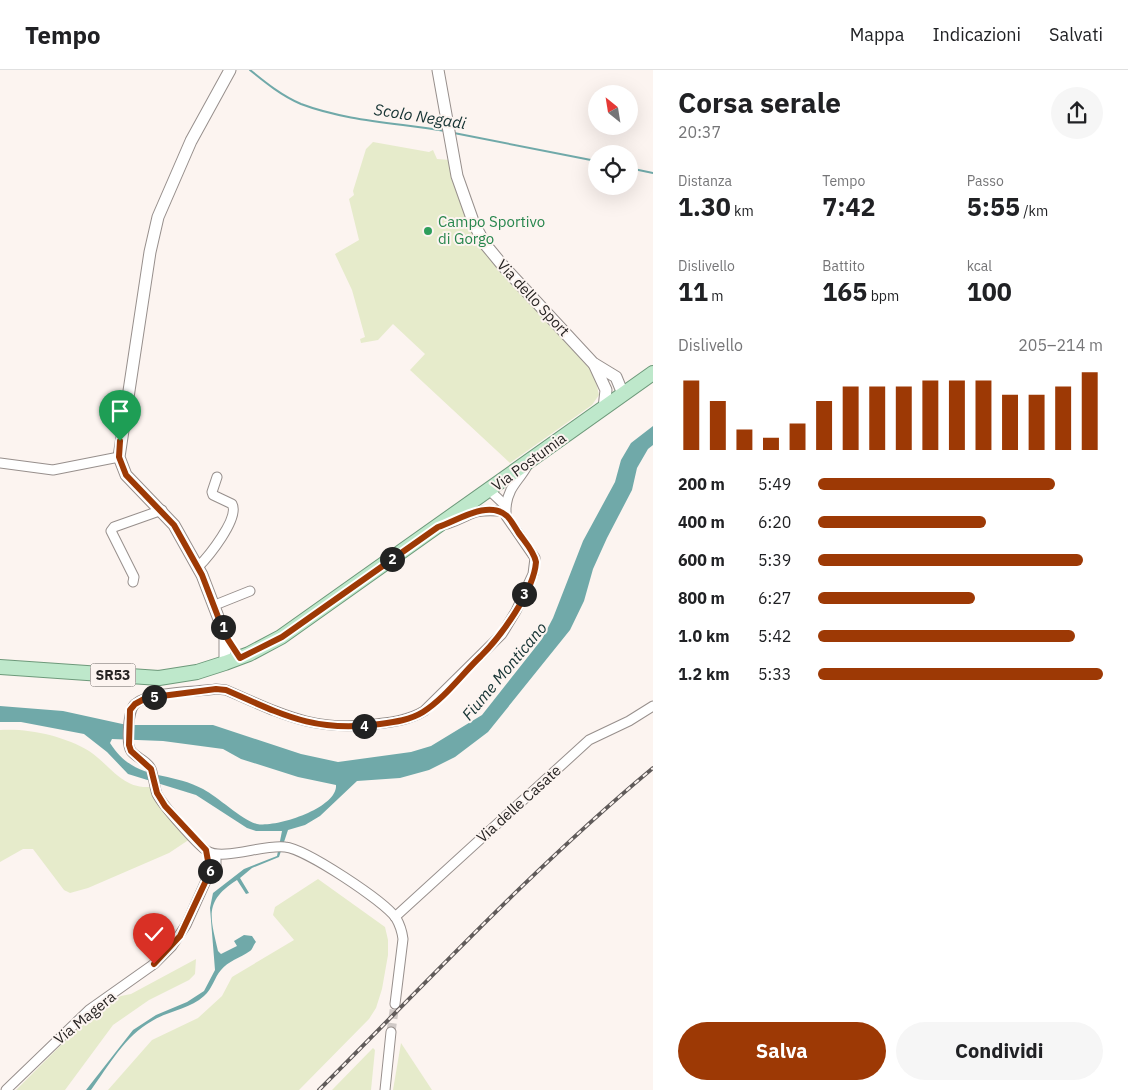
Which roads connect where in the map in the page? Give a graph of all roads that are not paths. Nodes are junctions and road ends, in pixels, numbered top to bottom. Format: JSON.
{"nodes":[{"id":1,"x":230,"y":70,"type":"edge"},
{"id":2,"x":438,"y":70,"type":"edge"},
{"id":3,"x":593,"y":363,"type":"junction"},
{"id":4,"x":649,"y":376,"type":"edge"},
{"id":5,"x":616,"y":377,"type":"junction"},
{"id":6,"x":602,"y":379,"type":"junction"},
{"id":7,"x":622,"y":395,"type":"junction"},
{"id":8,"x":604,"y":408,"type":"junction"},
{"id":9,"x":119,"y":457,"type":"junction"},
{"id":10,"x":529,"y":461,"type":"junction"},
{"id":11,"x":0,"y":463,"type":"edge"},
{"id":12,"x":217,"y":477,"type":"dead end"},
{"id":13,"x":489,"y":490,"type":"junction"},
{"id":14,"x":162,"y":510,"type":"junction"},
{"id":15,"x":504,"y":511,"type":"junction"},
{"id":16,"x":438,"y":527,"type":"junction"},
{"id":17,"x":198,"y":568,"type":"junction"},
{"id":18,"x":133,"y":582,"type":"dead end"},
{"id":19,"x":250,"y":591,"type":"dead end"},
{"id":20,"x":215,"y":606,"type":"junction"},
{"id":21,"x":233,"y":661,"type":"junction"},
{"id":22,"x":0,"y":667,"type":"edge"},
{"id":23,"x":653,"y":706,"type":"edge"},
{"id":24,"x":206,"y":850,"type":"junction"},
{"id":25,"x":230,"y":853,"type":"junction"},
{"id":26,"x":216,"y":854,"type":"junction"},
{"id":27,"x":213,"y":869,"type":"junction"},
{"id":28,"x":395,"y":917,"type":"junction"},
{"id":29,"x":395,"y":1004,"type":"tunnel mouth"},
{"id":30,"x":391,"y":1032,"type":"tunnel mouth"},
{"id":31,"x":6,"y":1090,"type":"edge"},
{"id":32,"x":385,"y":1090,"type":"edge"}],
"edges":[{"from":1,"to":9,"type":"street"},
{"from":2,"to":3,"type":"street","name":"Via dello Sport"},
{"from":3,"to":5,"type":"street","name":"Via dello Sport"},
{"from":3,"to":6,"type":"street"},
{"from":4,"to":5,"type":"street"},
{"from":4,"to":7,"type":"main road","name":"Via Postumia","number":"SR53"},
{"from":5,"to":7,"type":"street"},
{"from":6,"to":7,"type":"street"},
{"from":6,"to":8,"type":"street"},
{"from":7,"to":8,"type":"main road","name":"Via Postumia","number":"SR53"},
{"from":8,"to":10,"type":"main road","name":"Via Postumia","number":"SR53"},
{"from":9,"to":11,"type":"street"},
{"from":9,"to":14,"type":"street"},
{"from":10,"to":13,"type":"main road","name":"Via Postumia","number":"SR53"},
{"from":10,"to":15,"type":"street"},
{"from":12,"to":17,"type":"street"},
{"from":13,"to":15,"type":"street"},
{"from":13,"to":16,"type":"main road","name":"Via Postumia","number":"SR53"},
{"from":14,"to":17,"type":"street"},
{"from":14,"to":18,"type":"street"},
{"from":15,"to":16,"type":"street"},
{"from":15,"to":24,"type":"street"},
{"from":16,"to":21,"type":"main road","name":"Via Postumia","number":"SR53"},
{"from":17,"to":20,"type":"street"},
{"from":19,"to":20,"type":"street"},
{"from":20,"to":21,"type":"street"},
{"from":21,"to":22,"type":"main road","number":"SR53"},
{"from":23,"to":28,"type":"street","name":"Via delle Casate"},
{"from":24,"to":26,"type":"street"},
{"from":24,"to":27,"type":"street"},
{"from":25,"to":26,"type":"street"},
{"from":25,"to":27,"type":"street"},
{"from":25,"to":28,"type":"street"},
{"from":26,"to":27,"type":"street","name":"Via Magera"},
{"from":27,"to":31,"type":"street","name":"Via Magera"},
{"from":28,"to":29,"type":"street"},
{"from":30,"to":32,"type":"street"}]}
